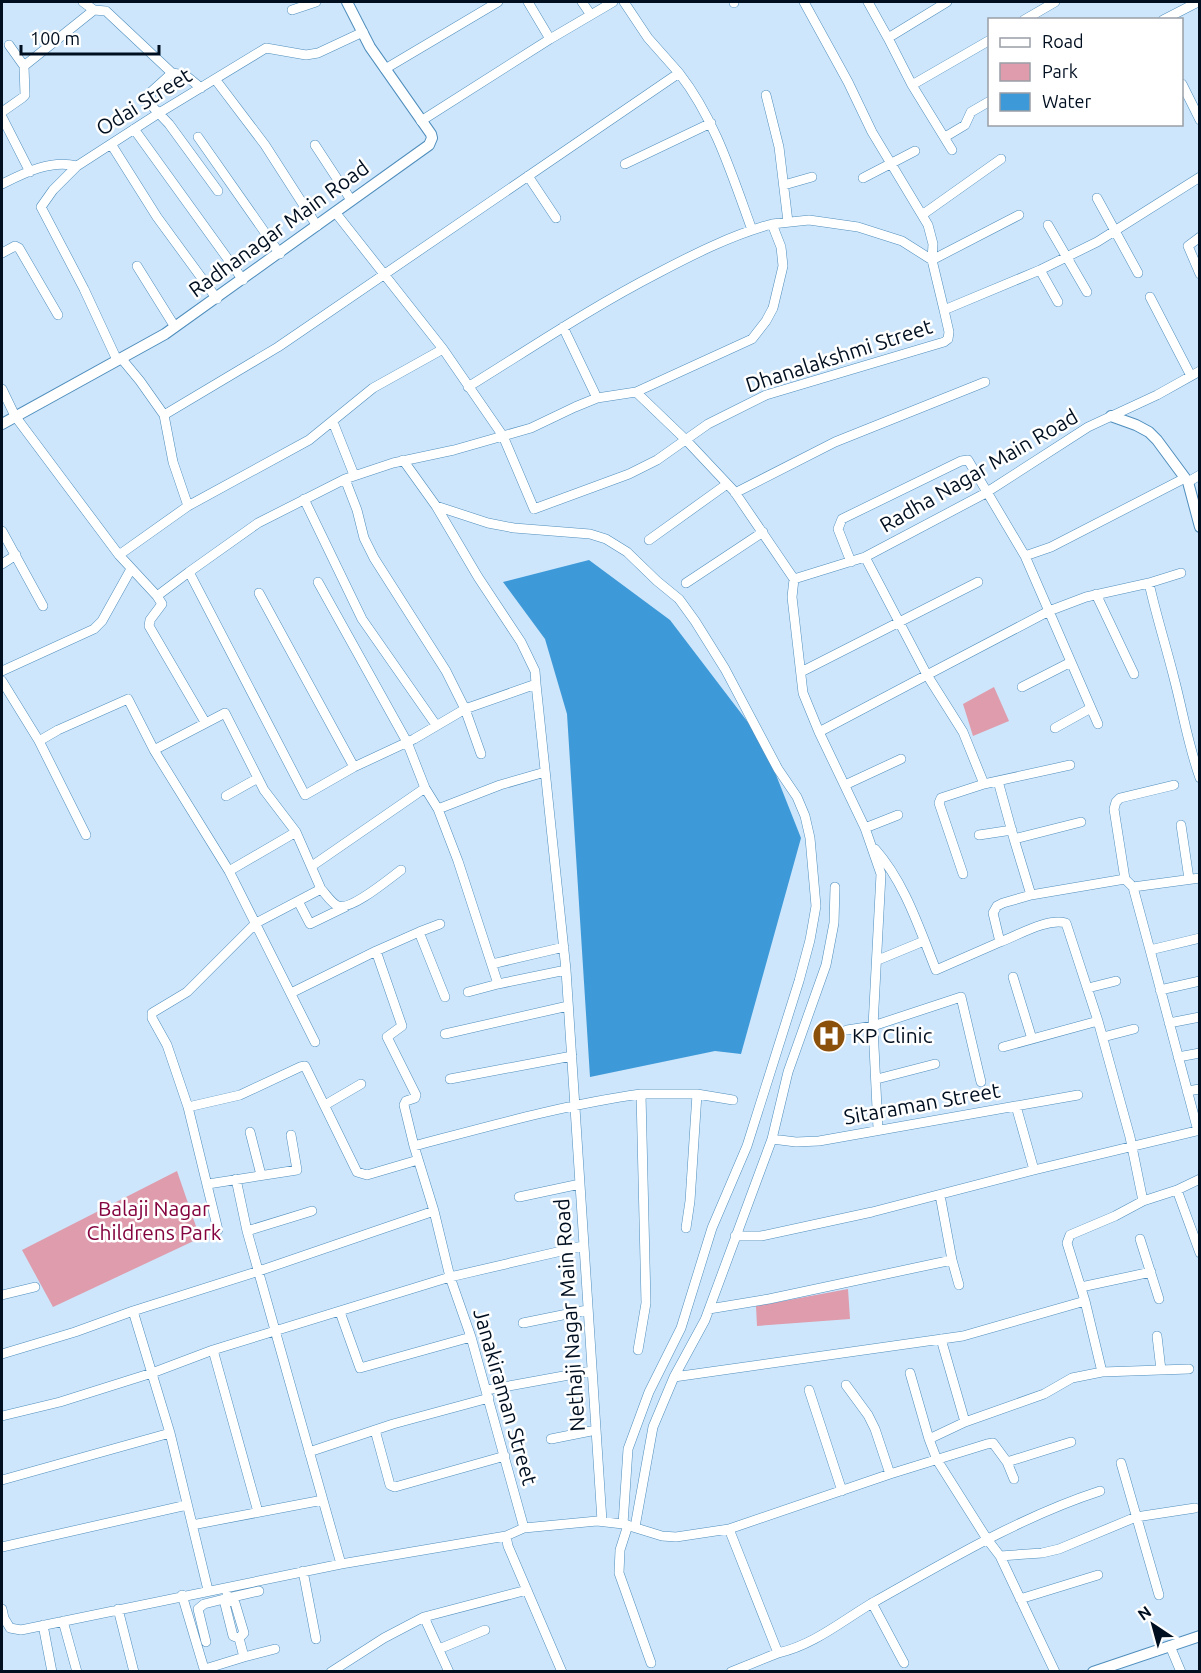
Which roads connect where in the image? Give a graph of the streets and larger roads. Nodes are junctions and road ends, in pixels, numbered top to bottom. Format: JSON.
{"nodes":[{"id":1,"x":83,"y":2,"type":"edge"},
{"id":2,"x":316,"y":2,"type":"edge"},
{"id":3,"x":346,"y":2,"type":"edge"},
{"id":4,"x":498,"y":2,"type":"edge"},
{"id":5,"x":528,"y":2,"type":"edge"},
{"id":6,"x":582,"y":2,"type":"edge"},
{"id":7,"x":613,"y":2,"type":"edge"},
{"id":8,"x":624,"y":2,"type":"edge"},
{"id":9,"x":804,"y":2,"type":"edge"},
{"id":10,"x":868,"y":2,"type":"edge"},
{"id":11,"x":947,"y":2,"type":"edge"},
{"id":12,"x":1055,"y":2,"type":"edge"},
{"id":13,"x":1198,"y":2,"type":"edge"},
{"id":14,"x":94,"y":10,"type":"junction"},
{"id":15,"x":292,"y":10,"type":"dead end"},
{"id":16,"x":591,"y":15,"type":"junction"},
{"id":17,"x":1027,"y":18,"type":"edge"},
{"id":18,"x":1167,"y":18,"type":"edge"},
{"id":19,"x":363,"y":32,"type":"junction"},
{"id":20,"x":888,"y":38,"type":"junction"},
{"id":21,"x":550,"y":39,"type":"junction"},
{"id":22,"x":988,"y":40,"type":"edge"},
{"id":23,"x":9,"y":45,"type":"dead end"},
{"id":24,"x":24,"y":66,"type":"junction"},
{"id":25,"x":385,"y":69,"type":"junction"},
{"id":26,"x":172,"y":73,"type":"junction"},
{"id":27,"x":680,"y":73,"type":"junction"},
{"id":28,"x":215,"y":80,"type":"junction"},
{"id":29,"x":912,"y":85,"type":"junction"},
{"id":30,"x":1183,"y":86,"type":"edge"},
{"id":31,"x":201,"y":88,"type":"junction"},
{"id":32,"x":766,"y":94,"type":"dead end"},
{"id":33,"x":988,"y":102,"type":"edge"},
{"id":34,"x":2,"y":112,"type":"edge"},
{"id":35,"x":159,"y":113,"type":"junction"},
{"id":36,"x":2,"y":117,"type":"edge"},
{"id":37,"x":1199,"y":117,"type":"edge"},
{"id":38,"x":421,"y":121,"type":"junction"},
{"id":39,"x":711,"y":123,"type":"junction"},
{"id":40,"x":134,"y":129,"type":"junction"},
{"id":41,"x":198,"y":137,"type":"dead end"},
{"id":42,"x":945,"y":138,"type":"junction"},
{"id":43,"x":111,"y":144,"type":"junction"},
{"id":44,"x":315,"y":145,"type":"dead end"},
{"id":45,"x":951,"y":150,"type":"dead end"},
{"id":46,"x":915,"y":151,"type":"dead end"},
{"id":47,"x":1001,"y":159,"type":"dead end"},
{"id":48,"x":889,"y":163,"type":"junction"},
{"id":49,"x":625,"y":164,"type":"dead end"},
{"id":50,"x":77,"y":166,"type":"junction"},
{"id":51,"x":30,"y":172,"type":"junction"},
{"id":52,"x":528,"y":176,"type":"junction"},
{"id":53,"x":812,"y":177,"type":"dead end"},
{"id":54,"x":1200,"y":177,"type":"edge"},
{"id":55,"x":863,"y":178,"type":"dead end"},
{"id":56,"x":2,"y":184,"type":"edge"},
{"id":57,"x":784,"y":185,"type":"junction"},
{"id":58,"x":218,"y":191,"type":"dead end"},
{"id":59,"x":1097,"y":198,"type":"dead end"},
{"id":60,"x":351,"y":200,"type":"junction"},
{"id":61,"x":335,"y":212,"type":"junction"},
{"id":62,"x":922,"y":215,"type":"junction"},
{"id":63,"x":1019,"y":215,"type":"dead end"},
{"id":64,"x":556,"y":218,"type":"dead end"},
{"id":65,"x":788,"y":222,"type":"junction"},
{"id":66,"x":772,"y":224,"type":"junction"},
{"id":67,"x":1048,"y":225,"type":"dead end"},
{"id":68,"x":316,"y":226,"type":"junction"},
{"id":69,"x":752,"y":230,"type":"junction"},
{"id":70,"x":1115,"y":230,"type":"junction"},
{"id":71,"x":1200,"y":237,"type":"edge"},
{"id":72,"x":2,"y":254,"type":"edge"},
{"id":73,"x":280,"y":254,"type":"junction"},
{"id":74,"x":1067,"y":256,"type":"junction"},
{"id":75,"x":932,"y":260,"type":"junction"},
{"id":76,"x":137,"y":266,"type":"dead end"},
{"id":77,"x":1040,"y":270,"type":"junction"},
{"id":78,"x":1138,"y":273,"type":"dead end"},
{"id":79,"x":383,"y":274,"type":"junction"},
{"id":80,"x":1200,"y":274,"type":"edge"},
{"id":81,"x":243,"y":280,"type":"junction"},
{"id":82,"x":1087,"y":292,"type":"dead end"},
{"id":83,"x":1150,"y":297,"type":"dead end"},
{"id":84,"x":217,"y":299,"type":"junction"},
{"id":85,"x":1058,"y":302,"type":"dead end"},
{"id":86,"x":945,"y":310,"type":"junction"},
{"id":87,"x":58,"y":315,"type":"dead end"},
{"id":88,"x":175,"y":327,"type":"junction"},
{"id":89,"x":563,"y":327,"type":"junction"},
{"id":90,"x":443,"y":349,"type":"junction"},
{"id":91,"x":119,"y":359,"type":"junction"},
{"id":92,"x":1195,"y":374,"type":"edge"},
{"id":93,"x":985,"y":382,"type":"dead end"},
{"id":94,"x":468,"y":387,"type":"junction"},
{"id":95,"x":2,"y":388,"type":"edge"},
{"id":96,"x":636,"y":392,"type":"junction"},
{"id":97,"x":597,"y":398,"type":"junction"},
{"id":98,"x":164,"y":415,"type":"junction"},
{"id":99,"x":15,"y":416,"type":"junction"},
{"id":100,"x":1111,"y":416,"type":"junction"},
{"id":101,"x":333,"y":422,"type":"junction"},
{"id":102,"x":2,"y":424,"type":"edge"},
{"id":103,"x":503,"y":436,"type":"junction"},
{"id":104,"x":686,"y":440,"type":"junction"},
{"id":105,"x":402,"y":460,"type":"junction"},
{"id":106,"x":1200,"y":475,"type":"edge"},
{"id":107,"x":349,"y":477,"type":"junction"},
{"id":108,"x":1187,"y":480,"type":"junction"},
{"id":109,"x":727,"y":484,"type":"junction"},
{"id":110,"x":987,"y":492,"type":"junction"},
{"id":111,"x":735,"y":493,"type":"junction"},
{"id":112,"x":304,"y":500,"type":"junction"},
{"id":113,"x":188,"y":506,"type":"junction"},
{"id":114,"x":436,"y":506,"type":"junction"},
{"id":115,"x":534,"y":509,"type":"junction"},
{"id":116,"x":1200,"y":527,"type":"edge"},
{"id":117,"x":523,"y":528,"type":"junction"},
{"id":118,"x":2,"y":531,"type":"edge"},
{"id":119,"x":763,"y":532,"type":"junction"},
{"id":120,"x":649,"y":540,"type":"dead end"},
{"id":121,"x":16,"y":555,"type":"junction"},
{"id":122,"x":119,"y":555,"type":"junction"},
{"id":123,"x":1026,"y":556,"type":"junction"},
{"id":124,"x":865,"y":557,"type":"junction"},
{"id":125,"x":851,"y":562,"type":"junction"},
{"id":126,"x":2,"y":564,"type":"edge"},
{"id":127,"x":131,"y":569,"type":"junction"},
{"id":128,"x":189,"y":572,"type":"junction"},
{"id":129,"x":1180,"y":573,"type":"dead end"},
{"id":130,"x":794,"y":579,"type":"junction"},
{"id":131,"x":318,"y":582,"type":"dead end"},
{"id":132,"x":978,"y":582,"type":"dead end"},
{"id":133,"x":686,"y":583,"type":"dead end"},
{"id":134,"x":1149,"y":583,"type":"junction"},
{"id":135,"x":259,"y":593,"type":"dead end"},
{"id":136,"x":1096,"y":594,"type":"junction"},
{"id":137,"x":157,"y":596,"type":"junction"},
{"id":138,"x":43,"y":606,"type":"dead end"},
{"id":139,"x":1049,"y":611,"type":"junction"},
{"id":140,"x":899,"y":622,"type":"junction"},
{"id":141,"x":1071,"y":662,"type":"junction"},
{"id":142,"x":2,"y":671,"type":"edge"},
{"id":143,"x":801,"y":672,"type":"junction"},
{"id":144,"x":1134,"y":674,"type":"dead end"},
{"id":145,"x":927,"y":675,"type":"junction"},
{"id":146,"x":2,"y":681,"type":"edge"},
{"id":147,"x":536,"y":684,"type":"junction"},
{"id":148,"x":1022,"y":687,"type":"dead end"},
{"id":149,"x":1091,"y":708,"type":"junction"},
{"id":150,"x":465,"y":709,"type":"junction"},
{"id":151,"x":205,"y":723,"type":"junction"},
{"id":152,"x":1098,"y":724,"type":"dead end"},
{"id":153,"x":436,"y":725,"type":"junction"},
{"id":154,"x":1054,"y":728,"type":"dead end"},
{"id":155,"x":819,"y":732,"type":"junction"},
{"id":156,"x":39,"y":741,"type":"junction"},
{"id":157,"x":407,"y":742,"type":"junction"},
{"id":158,"x":154,"y":750,"type":"junction"},
{"id":159,"x":481,"y":754,"type":"dead end"},
{"id":160,"x":901,"y":759,"type":"dead end"},
{"id":161,"x":1070,"y":765,"type":"dead end"},
{"id":162,"x":354,"y":767,"type":"junction"},
{"id":163,"x":545,"y":772,"type":"junction"},
{"id":164,"x":258,"y":777,"type":"junction"},
{"id":165,"x":1200,"y":778,"type":"edge"},
{"id":166,"x":998,"y":781,"type":"junction"},
{"id":167,"x":984,"y":784,"type":"junction"},
{"id":168,"x":845,"y":785,"type":"junction"},
{"id":169,"x":1174,"y":785,"type":"dead end"},
{"id":170,"x":425,"y":788,"type":"junction"},
{"id":171,"x":226,"y":796,"type":"dead end"},
{"id":172,"x":438,"y":809,"type":"junction"},
{"id":173,"x":898,"y":815,"type":"dead end"},
{"id":174,"x":1081,"y":822,"type":"dead end"},
{"id":175,"x":1181,"y":825,"type":"dead end"},
{"id":176,"x":865,"y":828,"type":"junction"},
{"id":177,"x":296,"y":832,"type":"junction"},
{"id":178,"x":1013,"y":834,"type":"junction"},
{"id":179,"x":86,"y":835,"type":"dead end"},
{"id":180,"x":979,"y":835,"type":"dead end"},
{"id":181,"x":873,"y":847,"type":"junction"},
{"id":182,"x":312,"y":866,"type":"junction"},
{"id":183,"x":401,"y":870,"type":"dead end"},
{"id":184,"x":229,"y":871,"type":"junction"},
{"id":185,"x":963,"y":874,"type":"dead end"},
{"id":186,"x":1200,"y":878,"type":"edge"},
{"id":187,"x":1125,"y":879,"type":"junction"},
{"id":188,"x":1189,"y":879,"type":"junction"},
{"id":189,"x":835,"y":887,"type":"dead end"},
{"id":190,"x":1133,"y":887,"type":"junction"},
{"id":191,"x":321,"y":889,"type":"junction"},
{"id":192,"x":1031,"y":895,"type":"junction"},
{"id":193,"x":298,"y":901,"type":"junction"},
{"id":194,"x":345,"y":907,"type":"junction"},
{"id":195,"x":255,"y":923,"type":"junction"},
{"id":196,"x":440,"y":924,"type":"dead end"},
{"id":197,"x":419,"y":932,"type":"junction"},
{"id":198,"x":1200,"y":938,"type":"edge"},
{"id":199,"x":924,"y":941,"type":"junction"},
{"id":200,"x":1000,"y":942,"type":"junction"},
{"id":201,"x":564,"y":947,"type":"junction"},
{"id":202,"x":1150,"y":950,"type":"junction"},
{"id":203,"x":376,"y":951,"type":"junction"},
{"id":204,"x":878,"y":960,"type":"junction"},
{"id":205,"x":492,"y":964,"type":"junction"},
{"id":206,"x":566,"y":970,"type":"junction"},
{"id":207,"x":1013,"y":977,"type":"dead end"},
{"id":208,"x":1116,"y":981,"type":"dead end"},
{"id":209,"x":1200,"y":981,"type":"edge"},
{"id":210,"x":498,"y":984,"type":"junction"},
{"id":211,"x":1088,"y":988,"type":"junction"},
{"id":212,"x":1160,"y":990,"type":"junction"},
{"id":213,"x":468,"y":992,"type":"dead end"},
{"id":214,"x":291,"y":993,"type":"junction"},
{"id":215,"x":445,"y":997,"type":"dead end"},
{"id":216,"x":568,"y":1006,"type":"junction"},
{"id":217,"x":1200,"y":1017,"type":"edge"},
{"id":218,"x":1098,"y":1021,"type":"junction"},
{"id":219,"x":1169,"y":1023,"type":"junction"},
{"id":220,"x":873,"y":1026,"type":"junction"},
{"id":221,"x":847,"y":1029,"type":"dead end"},
{"id":222,"x":1134,"y":1029,"type":"dead end"},
{"id":223,"x":445,"y":1034,"type":"dead end"},
{"id":224,"x":1103,"y":1037,"type":"junction"},
{"id":225,"x":1032,"y":1039,"type":"junction"},
{"id":226,"x":315,"y":1042,"type":"dead end"},
{"id":227,"x":1003,"y":1047,"type":"dead end"},
{"id":228,"x":1200,"y":1053,"type":"edge"},
{"id":229,"x":572,"y":1056,"type":"junction"},
{"id":230,"x":1178,"y":1057,"type":"junction"},
{"id":231,"x":935,"y":1064,"type":"dead end"},
{"id":232,"x":450,"y":1079,"type":"dead end"},
{"id":233,"x":877,"y":1079,"type":"junction"},
{"id":234,"x":981,"y":1082,"type":"dead end"},
{"id":235,"x":361,"y":1084,"type":"dead end"},
{"id":236,"x":1200,"y":1089,"type":"edge"},
{"id":237,"x":1187,"y":1091,"type":"junction"},
{"id":238,"x":641,"y":1094,"type":"junction"},
{"id":239,"x":697,"y":1094,"type":"junction"},
{"id":240,"x":1078,"y":1095,"type":"dead end"},
{"id":241,"x":733,"y":1100,"type":"dead end"},
{"id":242,"x":325,"y":1105,"type":"junction"},
{"id":243,"x":1016,"y":1106,"type":"junction"},
{"id":244,"x":188,"y":1107,"type":"junction"},
{"id":245,"x":575,"y":1107,"type":"junction"},
{"id":246,"x":878,"y":1129,"type":"junction"},
{"id":247,"x":1199,"y":1131,"type":"edge"},
{"id":248,"x":250,"y":1132,"type":"dead end"},
{"id":249,"x":291,"y":1135,"type":"dead end"},
{"id":250,"x":772,"y":1139,"type":"junction"},
{"id":251,"x":414,"y":1146,"type":"junction"},
{"id":252,"x":1132,"y":1147,"type":"junction"},
{"id":253,"x":418,"y":1160,"type":"junction"},
{"id":254,"x":1034,"y":1170,"type":"junction"},
{"id":255,"x":261,"y":1175,"type":"junction"},
{"id":256,"x":236,"y":1179,"type":"junction"},
{"id":257,"x":1200,"y":1179,"type":"edge"},
{"id":258,"x":208,"y":1184,"type":"junction"},
{"id":259,"x":580,"y":1184,"type":"junction"},
{"id":260,"x":1177,"y":1190,"type":"junction"},
{"id":261,"x":940,"y":1196,"type":"junction"},
{"id":262,"x":519,"y":1197,"type":"dead end"},
{"id":263,"x":1143,"y":1201,"type":"junction"},
{"id":264,"x":312,"y":1211,"type":"dead end"},
{"id":265,"x":434,"y":1211,"type":"junction"},
{"id":266,"x":686,"y":1228,"type":"dead end"},
{"id":267,"x":218,"y":1230,"type":"dead end"},
{"id":268,"x":247,"y":1231,"type":"junction"},
{"id":269,"x":735,"y":1236,"type":"junction"},
{"id":270,"x":1140,"y":1239,"type":"dead end"},
{"id":271,"x":584,"y":1246,"type":"junction"},
{"id":272,"x":1200,"y":1253,"type":"edge"},
{"id":273,"x":952,"y":1260,"type":"junction"},
{"id":274,"x":259,"y":1271,"type":"junction"},
{"id":275,"x":1150,"y":1272,"type":"junction"},
{"id":276,"x":450,"y":1277,"type":"junction"},
{"id":277,"x":959,"y":1285,"type":"dead end"},
{"id":278,"x":34,"y":1287,"type":"dead end"},
{"id":279,"x":1081,"y":1287,"type":"junction"},
{"id":280,"x":2,"y":1293,"type":"edge"},
{"id":281,"x":1159,"y":1299,"type":"dead end"},
{"id":282,"x":1085,"y":1301,"type":"junction"},
{"id":283,"x":709,"y":1309,"type":"junction"},
{"id":284,"x":588,"y":1310,"type":"junction"},
{"id":285,"x":133,"y":1311,"type":"junction"},
{"id":286,"x":340,"y":1312,"type":"junction"},
{"id":287,"x":523,"y":1323,"type":"dead end"},
{"id":288,"x":276,"y":1332,"type":"junction"},
{"id":289,"x":1157,"y":1336,"type":"dead end"},
{"id":290,"x":471,"y":1337,"type":"junction"},
{"id":291,"x":941,"y":1339,"type":"junction"},
{"id":292,"x":213,"y":1350,"type":"junction"},
{"id":293,"x":638,"y":1350,"type":"dead end"},
{"id":294,"x":2,"y":1354,"type":"edge"},
{"id":295,"x":1189,"y":1369,"type":"dead end"},
{"id":296,"x":1161,"y":1370,"type":"junction"},
{"id":297,"x":591,"y":1371,"type":"junction"},
{"id":298,"x":910,"y":1372,"type":"dead end"},
{"id":299,"x":1102,"y":1372,"type":"junction"},
{"id":300,"x":152,"y":1374,"type":"junction"},
{"id":301,"x":674,"y":1377,"type":"junction"},
{"id":302,"x":846,"y":1385,"type":"dead end"},
{"id":303,"x":808,"y":1390,"type":"dead end"},
{"id":304,"x":488,"y":1394,"type":"junction"},
{"id":305,"x":2,"y":1416,"type":"edge"},
{"id":306,"x":965,"y":1422,"type":"junction"},
{"id":307,"x":375,"y":1430,"type":"junction"},
{"id":308,"x":596,"y":1430,"type":"junction"},
{"id":309,"x":170,"y":1433,"type":"junction"},
{"id":310,"x":551,"y":1438,"type":"dead end"},
{"id":311,"x":929,"y":1439,"type":"junction"},
{"id":312,"x":1071,"y":1442,"type":"dead end"},
{"id":313,"x":309,"y":1452,"type":"junction"},
{"id":314,"x":504,"y":1456,"type":"junction"},
{"id":315,"x":937,"y":1460,"type":"junction"},
{"id":316,"x":1007,"y":1462,"type":"junction"},
{"id":317,"x":1121,"y":1463,"type":"dead end"},
{"id":318,"x":890,"y":1474,"type":"junction"},
{"id":319,"x":1014,"y":1479,"type":"dead end"},
{"id":320,"x":2,"y":1480,"type":"edge"},
{"id":321,"x":842,"y":1491,"type":"junction"},
{"id":322,"x":1100,"y":1491,"type":"dead end"},
{"id":323,"x":322,"y":1500,"type":"junction"},
{"id":324,"x":187,"y":1505,"type":"junction"},
{"id":325,"x":1195,"y":1508,"type":"dead end"},
{"id":326,"x":258,"y":1512,"type":"junction"},
{"id":327,"x":1136,"y":1517,"type":"junction"},
{"id":328,"x":602,"y":1521,"type":"junction"},
{"id":329,"x":192,"y":1525,"type":"junction"},
{"id":330,"x":629,"y":1525,"type":"junction"},
{"id":331,"x":524,"y":1528,"type":"junction"},
{"id":332,"x":729,"y":1529,"type":"junction"},
{"id":333,"x":506,"y":1536,"type":"junction"},
{"id":334,"x":987,"y":1539,"type":"junction"},
{"id":335,"x":2,"y":1547,"type":"edge"},
{"id":336,"x":1000,"y":1556,"type":"junction"},
{"id":337,"x":340,"y":1564,"type":"junction"},
{"id":338,"x":303,"y":1571,"type":"junction"},
{"id":339,"x":1098,"y":1575,"type":"dead end"},
{"id":340,"x":225,"y":1587,"type":"junction"},
{"id":341,"x":208,"y":1590,"type":"junction"},
{"id":342,"x":527,"y":1590,"type":"junction"},
{"id":343,"x":259,"y":1591,"type":"dead end"},
{"id":344,"x":182,"y":1595,"type":"junction"},
{"id":345,"x":1159,"y":1595,"type":"dead end"},
{"id":346,"x":228,"y":1599,"type":"junction"},
{"id":347,"x":1020,"y":1599,"type":"junction"},
{"id":348,"x":872,"y":1603,"type":"junction"},
{"id":349,"x":2,"y":1609,"type":"edge"},
{"id":350,"x":118,"y":1609,"type":"junction"},
{"id":351,"x":424,"y":1617,"type":"junction"},
{"id":352,"x":63,"y":1621,"type":"junction"},
{"id":353,"x":42,"y":1625,"type":"junction"},
{"id":354,"x":485,"y":1630,"type":"dead end"},
{"id":355,"x":1200,"y":1636,"type":"edge"},
{"id":356,"x":316,"y":1639,"type":"dead end"},
{"id":357,"x":206,"y":1642,"type":"dead end"},
{"id":358,"x":1170,"y":1646,"type":"junction"},
{"id":359,"x":275,"y":1648,"type":"dead end"},
{"id":360,"x":439,"y":1648,"type":"junction"},
{"id":361,"x":778,"y":1653,"type":"junction"},
{"id":362,"x":244,"y":1657,"type":"junction"},
{"id":363,"x":651,"y":1663,"type":"dead end"},
{"id":364,"x":904,"y":1663,"type":"dead end"},
{"id":365,"x":1119,"y":1667,"type":"edge"},
{"id":366,"x":205,"y":1670,"type":"edge"},
{"id":367,"x":52,"y":1671,"type":"edge"},
{"id":368,"x":77,"y":1671,"type":"edge"},
{"id":369,"x":134,"y":1671,"type":"edge"},
{"id":370,"x":331,"y":1671,"type":"edge"},
{"id":371,"x":450,"y":1671,"type":"edge"},
{"id":372,"x":562,"y":1671,"type":"edge"},
{"id":373,"x":731,"y":1671,"type":"edge"},
{"id":374,"x":1055,"y":1671,"type":"edge"},
{"id":375,"x":1093,"y":1671,"type":"edge"},
{"id":376,"x":1181,"y":1671,"type":"edge"}],
"edges":[{"from":1,"to":14,"type":"street"},
{"from":2,"to":15,"type":"street"},
{"from":3,"to":19,"type":"street","name":"Radhanagar Main Road"},
{"from":4,"to":25,"type":"street"},
{"from":5,"to":21,"type":"street"},
{"from":6,"to":16,"type":"street"},
{"from":7,"to":16,"type":"street"},
{"from":8,"to":27,"type":"street"},
{"from":9,"to":48,"type":"street"},
{"from":10,"to":20,"type":"street"},
{"from":11,"to":20,"type":"street"},
{"from":12,"to":17,"type":"street"},
{"from":13,"to":18,"type":"street"},
{"from":14,"to":24,"type":"street"},
{"from":14,"to":26,"type":"street"},
{"from":16,"to":21,"type":"street"},
{"from":19,"to":25,"type":"street","name":"Radhanagar Main Road"},
{"from":19,"to":28,"type":"street","name":"Odai Street"},
{"from":20,"to":29,"type":"street"},
{"from":21,"to":38,"type":"street"},
{"from":22,"to":29,"type":"street"},
{"from":23,"to":24,"type":"street"},
{"from":24,"to":34,"type":"street"},
{"from":25,"to":38,"type":"street","name":"Radhanagar Main Road"},
{"from":26,"to":31,"type":"street"},
{"from":26,"to":35,"type":"street"},
{"from":27,"to":39,"type":"street"},
{"from":27,"to":52,"type":"street"},
{"from":28,"to":31,"type":"street","name":"Odai Street"},
{"from":28,"to":68,"type":"street"},
{"from":29,"to":42,"type":"street"},
{"from":30,"to":37,"type":"street"},
{"from":31,"to":35,"type":"street","name":"Odai Street"},
{"from":32,"to":57,"type":"street"},
{"from":33,"to":42,"type":"street"},
{"from":35,"to":40,"type":"street","name":"Odai Street"},
{"from":35,"to":58,"type":"street"},
{"from":36,"to":51,"type":"street"},
{"from":38,"to":60,"type":"street","name":"Radhanagar Main Road"},
{"from":39,"to":49,"type":"street"},
{"from":39,"to":69,"type":"street"},
{"from":40,"to":43,"type":"street","name":"Odai Street"},
{"from":40,"to":81,"type":"street"},
{"from":41,"to":73,"type":"street"},
{"from":42,"to":45,"type":"street"},
{"from":43,"to":50,"type":"street","name":"Odai Street"},
{"from":43,"to":84,"type":"street"},
{"from":44,"to":60,"type":"street"},
{"from":46,"to":48,"type":"street"},
{"from":47,"to":62,"type":"street"},
{"from":48,"to":55,"type":"street"},
{"from":48,"to":62,"type":"street"},
{"from":50,"to":51,"type":"street"},
{"from":50,"to":91,"type":"street","name":"Odai Street"},
{"from":51,"to":56,"type":"street"},
{"from":52,"to":64,"type":"street"},
{"from":52,"to":79,"type":"street"},
{"from":53,"to":57,"type":"street"},
{"from":54,"to":70,"type":"street","name":"Dhanalakshmi Street"},
{"from":57,"to":65,"type":"street"},
{"from":59,"to":70,"type":"street"},
{"from":60,"to":61,"type":"street","name":"Radhanagar Main Road"},
{"from":61,"to":68,"type":"street","name":"Radhanagar Main Road"},
{"from":61,"to":79,"type":"street"},
{"from":62,"to":75,"type":"street"},
{"from":63,"to":75,"type":"street"},
{"from":65,"to":66,"type":"street"},
{"from":65,"to":75,"type":"street"},
{"from":66,"to":69,"type":"street"},
{"from":66,"to":96,"type":"street"},
{"from":67,"to":74,"type":"street"},
{"from":68,"to":73,"type":"street","name":"Radhanagar Main Road"},
{"from":69,"to":89,"type":"street"},
{"from":70,"to":74,"type":"street","name":"Dhanalakshmi Street"},
{"from":70,"to":78,"type":"street"},
{"from":71,"to":80,"type":"street"},
{"from":72,"to":87,"type":"street"},
{"from":73,"to":81,"type":"street","name":"Radhanagar Main Road"},
{"from":74,"to":77,"type":"street","name":"Dhanalakshmi Street"},
{"from":74,"to":82,"type":"street"},
{"from":75,"to":86,"type":"street"},
{"from":76,"to":88,"type":"street"},
{"from":77,"to":85,"type":"street"},
{"from":77,"to":86,"type":"street","name":"Dhanalakshmi Street"},
{"from":79,"to":90,"type":"street"},
{"from":79,"to":98,"type":"street"},
{"from":81,"to":84,"type":"street","name":"Radhanagar Main Road"},
{"from":83,"to":92,"type":"street"},
{"from":84,"to":88,"type":"street","name":"Radhanagar Main Road"},
{"from":86,"to":104,"type":"street","name":"Dhanalakshmi Street"},
{"from":88,"to":91,"type":"street","name":"Radhanagar Main Road"},
{"from":89,"to":94,"type":"street"},
{"from":89,"to":97,"type":"street"},
{"from":90,"to":94,"type":"street"},
{"from":90,"to":101,"type":"street"},
{"from":91,"to":98,"type":"street"},
{"from":91,"to":99,"type":"street","name":"Radhanagar Main Road"},
{"from":92,"to":100,"type":"street","name":"Radha Nagar Main Road"},
{"from":93,"to":111,"type":"street"},
{"from":94,"to":103,"type":"street"},
{"from":95,"to":99,"type":"street"},
{"from":96,"to":97,"type":"street"},
{"from":96,"to":104,"type":"street"},
{"from":97,"to":103,"type":"street"},
{"from":98,"to":113,"type":"street"},
{"from":99,"to":102,"type":"street","name":"Radhanagar Main Road"},
{"from":99,"to":122,"type":"street"},
{"from":100,"to":108,"type":"street"},
{"from":100,"to":110,"type":"street","name":"Radha Nagar Main Road"},
{"from":101,"to":107,"type":"street"},
{"from":101,"to":113,"type":"street"},
{"from":103,"to":105,"type":"street"},
{"from":103,"to":115,"type":"street"},
{"from":104,"to":109,"type":"street"},
{"from":104,"to":115,"type":"street","name":"Dhanalakshmi Street"},
{"from":105,"to":107,"type":"street"},
{"from":105,"to":114,"type":"street","name":"Nethaji Nagar Main Road"},
{"from":106,"to":108,"type":"street"},
{"from":107,"to":112,"type":"street"},
{"from":107,"to":150,"type":"street"},
{"from":108,"to":116,"type":"street"},
{"from":108,"to":123,"type":"street"},
{"from":109,"to":111,"type":"street"},
{"from":109,"to":120,"type":"street"},
{"from":110,"to":123,"type":"street"},
{"from":110,"to":124,"type":"street","name":"Radha Nagar Main Road"},
{"from":110,"to":125,"type":"street"},
{"from":111,"to":119,"type":"street"},
{"from":112,"to":128,"type":"street"},
{"from":112,"to":153,"type":"street"},
{"from":113,"to":122,"type":"street"},
{"from":114,"to":117,"type":"street"},
{"from":114,"to":147,"type":"street","name":"Nethaji Nagar Main Road"},
{"from":115,"to":117,"type":"street"},
{"from":117,"to":330,"type":"street"},
{"from":118,"to":121,"type":"street"},
{"from":119,"to":130,"type":"street"},
{"from":119,"to":133,"type":"street"},
{"from":121,"to":126,"type":"street"},
{"from":121,"to":138,"type":"street"},
{"from":122,"to":127,"type":"street"},
{"from":123,"to":139,"type":"street"},
{"from":124,"to":125,"type":"street","name":"Radha Nagar Main Road"},
{"from":124,"to":140,"type":"street"},
{"from":125,"to":130,"type":"street","name":"Radha Nagar Main Road"},
{"from":127,"to":137,"type":"street"},
{"from":127,"to":142,"type":"street"},
{"from":128,"to":137,"type":"street"},
{"from":128,"to":162,"type":"street"},
{"from":129,"to":134,"type":"street"},
{"from":130,"to":143,"type":"street"},
{"from":131,"to":157,"type":"street"},
{"from":132,"to":140,"type":"street"},
{"from":134,"to":136,"type":"street"},
{"from":134,"to":165,"type":"street"},
{"from":135,"to":162,"type":"street"},
{"from":136,"to":139,"type":"street"},
{"from":136,"to":144,"type":"street"},
{"from":137,"to":151,"type":"street"},
{"from":139,"to":141,"type":"street"},
{"from":139,"to":145,"type":"street"},
{"from":140,"to":143,"type":"street"},
{"from":140,"to":145,"type":"street"},
{"from":141,"to":148,"type":"street"},
{"from":141,"to":149,"type":"street"},
{"from":143,"to":155,"type":"street"},
{"from":145,"to":155,"type":"street"},
{"from":145,"to":167,"type":"street"},
{"from":146,"to":156,"type":"street"},
{"from":147,"to":150,"type":"street"},
{"from":147,"to":163,"type":"street","name":"Nethaji Nagar Main Road"},
{"from":149,"to":152,"type":"street"},
{"from":149,"to":154,"type":"street"},
{"from":150,"to":153,"type":"street"},
{"from":150,"to":159,"type":"street"},
{"from":151,"to":158,"type":"street"},
{"from":151,"to":164,"type":"street"},
{"from":153,"to":157,"type":"street"},
{"from":155,"to":168,"type":"street"},
{"from":156,"to":158,"type":"street"},
{"from":156,"to":179,"type":"street"},
{"from":157,"to":162,"type":"street"},
{"from":157,"to":170,"type":"street"},
{"from":158,"to":184,"type":"street"},
{"from":160,"to":168,"type":"street"},
{"from":161,"to":166,"type":"street"},
{"from":163,"to":172,"type":"street"},
{"from":163,"to":201,"type":"street","name":"Nethaji Nagar Main Road"},
{"from":164,"to":171,"type":"street"},
{"from":164,"to":177,"type":"street"},
{"from":166,"to":167,"type":"street"},
{"from":166,"to":178,"type":"street"},
{"from":167,"to":185,"type":"street"},
{"from":168,"to":176,"type":"street"},
{"from":169,"to":187,"type":"street"},
{"from":170,"to":172,"type":"street"},
{"from":170,"to":182,"type":"street"},
{"from":172,"to":205,"type":"street"},
{"from":173,"to":176,"type":"street"},
{"from":174,"to":178,"type":"street"},
{"from":175,"to":188,"type":"street"},
{"from":176,"to":181,"type":"street"},
{"from":177,"to":182,"type":"street"},
{"from":177,"to":184,"type":"street"},
{"from":178,"to":180,"type":"street"},
{"from":178,"to":192,"type":"street"},
{"from":181,"to":199,"type":"street"},
{"from":181,"to":204,"type":"street"},
{"from":182,"to":191,"type":"street"},
{"from":183,"to":194,"type":"street"},
{"from":184,"to":195,"type":"street"},
{"from":186,"to":188,"type":"street"},
{"from":187,"to":190,"type":"street"},
{"from":187,"to":192,"type":"street"},
{"from":188,"to":190,"type":"street"},
{"from":189,"to":250,"type":"street"},
{"from":190,"to":202,"type":"street"},
{"from":191,"to":193,"type":"street"},
{"from":191,"to":194,"type":"street"},
{"from":192,"to":200,"type":"street"},
{"from":193,"to":194,"type":"street"},
{"from":193,"to":195,"type":"street"},
{"from":195,"to":214,"type":"street"},
{"from":195,"to":244,"type":"street"},
{"from":196,"to":197,"type":"street"},
{"from":197,"to":203,"type":"street"},
{"from":197,"to":215,"type":"street"},
{"from":198,"to":202,"type":"street"},
{"from":199,"to":200,"type":"street"},
{"from":199,"to":204,"type":"street"},
{"from":200,"to":211,"type":"street"},
{"from":201,"to":205,"type":"street"},
{"from":201,"to":206,"type":"street","name":"Nethaji Nagar Main Road"},
{"from":202,"to":212,"type":"street"},
{"from":203,"to":214,"type":"street"},
{"from":203,"to":251,"type":"street","name":"Janakiraman Street"},
{"from":204,"to":220,"type":"street"},
{"from":205,"to":210,"type":"street"},
{"from":206,"to":210,"type":"street"},
{"from":206,"to":216,"type":"street","name":"Nethaji Nagar Main Road"},
{"from":207,"to":225,"type":"street"},
{"from":208,"to":211,"type":"street"},
{"from":209,"to":212,"type":"street"},
{"from":210,"to":213,"type":"street"},
{"from":211,"to":218,"type":"street"},
{"from":212,"to":219,"type":"street"},
{"from":214,"to":226,"type":"street"},
{"from":216,"to":223,"type":"street"},
{"from":216,"to":229,"type":"street","name":"Nethaji Nagar Main Road"},
{"from":217,"to":219,"type":"street"},
{"from":218,"to":224,"type":"street"},
{"from":218,"to":225,"type":"street"},
{"from":219,"to":230,"type":"street"},
{"from":220,"to":221,"type":"street"},
{"from":220,"to":233,"type":"street"},
{"from":220,"to":234,"type":"street"},
{"from":222,"to":224,"type":"street"},
{"from":224,"to":252,"type":"street"},
{"from":225,"to":227,"type":"street"},
{"from":228,"to":230,"type":"street"},
{"from":229,"to":232,"type":"street"},
{"from":229,"to":245,"type":"street","name":"Nethaji Nagar Main Road"},
{"from":230,"to":237,"type":"street"},
{"from":231,"to":233,"type":"street"},
{"from":233,"to":246,"type":"street"},
{"from":235,"to":242,"type":"street"},
{"from":236,"to":237,"type":"street"},
{"from":237,"to":247,"type":"street"},
{"from":238,"to":239,"type":"street"},
{"from":238,"to":245,"type":"street"},
{"from":238,"to":293,"type":"street"},
{"from":239,"to":241,"type":"street"},
{"from":239,"to":266,"type":"street"},
{"from":240,"to":243,"type":"street","name":"Sitaraman Street"},
{"from":242,"to":244,"type":"street"},
{"from":242,"to":253,"type":"street"},
{"from":243,"to":246,"type":"street","name":"Sitaraman Street"},
{"from":243,"to":254,"type":"street"},
{"from":244,"to":258,"type":"street"},
{"from":245,"to":251,"type":"street"},
{"from":245,"to":259,"type":"street","name":"Nethaji Nagar Main Road"},
{"from":246,"to":250,"type":"street","name":"Sitaraman Street"},
{"from":247,"to":252,"type":"street"},
{"from":248,"to":255,"type":"street"},
{"from":249,"to":255,"type":"street"},
{"from":250,"to":269,"type":"street"},
{"from":251,"to":253,"type":"street","name":"Janakiraman Street"},
{"from":252,"to":254,"type":"street"},
{"from":252,"to":263,"type":"street"},
{"from":253,"to":265,"type":"street","name":"Janakiraman Street"},
{"from":254,"to":261,"type":"street"},
{"from":255,"to":256,"type":"street"},
{"from":256,"to":258,"type":"street"},
{"from":256,"to":268,"type":"street"},
{"from":257,"to":260,"type":"street"},
{"from":258,"to":267,"type":"street"},
{"from":259,"to":262,"type":"street"},
{"from":259,"to":271,"type":"street","name":"Nethaji Nagar Main Road"},
{"from":260,"to":263,"type":"street"},
{"from":260,"to":272,"type":"street"},
{"from":261,"to":269,"type":"street"},
{"from":261,"to":273,"type":"street"},
{"from":263,"to":279,"type":"street"},
{"from":264,"to":268,"type":"street"},
{"from":265,"to":274,"type":"street"},
{"from":265,"to":276,"type":"street","name":"Janakiraman Street"},
{"from":268,"to":274,"type":"street"},
{"from":269,"to":283,"type":"street"},
{"from":270,"to":275,"type":"street"},
{"from":271,"to":276,"type":"street"},
{"from":271,"to":284,"type":"street","name":"Nethaji Nagar Main Road"},
{"from":273,"to":277,"type":"street"},
{"from":273,"to":283,"type":"street"},
{"from":274,"to":285,"type":"street"},
{"from":274,"to":288,"type":"street"},
{"from":275,"to":279,"type":"street"},
{"from":275,"to":281,"type":"street"},
{"from":276,"to":286,"type":"street"},
{"from":276,"to":290,"type":"street","name":"Janakiraman Street"},
{"from":278,"to":280,"type":"street"},
{"from":279,"to":282,"type":"street"},
{"from":282,"to":291,"type":"street"},
{"from":282,"to":299,"type":"street"},
{"from":283,"to":301,"type":"street"},
{"from":284,"to":287,"type":"street"},
{"from":284,"to":297,"type":"street","name":"Nethaji Nagar Main Road"},
{"from":285,"to":294,"type":"street"},
{"from":285,"to":300,"type":"street"},
{"from":286,"to":288,"type":"street"},
{"from":286,"to":290,"type":"street"},
{"from":288,"to":292,"type":"street"},
{"from":288,"to":313,"type":"street"},
{"from":289,"to":296,"type":"street"},
{"from":290,"to":304,"type":"street","name":"Janakiraman Street"},
{"from":291,"to":301,"type":"street"},
{"from":291,"to":306,"type":"street"},
{"from":292,"to":300,"type":"street"},
{"from":292,"to":326,"type":"street"},
{"from":295,"to":296,"type":"street"},
{"from":296,"to":299,"type":"street"},
{"from":297,"to":304,"type":"street"},
{"from":297,"to":308,"type":"street","name":"Nethaji Nagar Main Road"},
{"from":298,"to":311,"type":"street"},
{"from":299,"to":306,"type":"street"},
{"from":300,"to":305,"type":"street"},
{"from":300,"to":309,"type":"street"},
{"from":301,"to":330,"type":"street"},
{"from":302,"to":318,"type":"street"},
{"from":303,"to":321,"type":"street"},
{"from":304,"to":307,"type":"street"},
{"from":304,"to":314,"type":"street","name":"Janakiraman Street"},
{"from":306,"to":311,"type":"street"},
{"from":307,"to":313,"type":"street"},
{"from":307,"to":314,"type":"street"},
{"from":308,"to":310,"type":"street"},
{"from":308,"to":328,"type":"street","name":"Nethaji Nagar Main Road"},
{"from":309,"to":320,"type":"street"},
{"from":309,"to":324,"type":"street"},
{"from":311,"to":315,"type":"street"},
{"from":312,"to":316,"type":"street"},
{"from":313,"to":323,"type":"street"},
{"from":314,"to":331,"type":"street","name":"Janakiraman Street"},
{"from":315,"to":316,"type":"street"},
{"from":315,"to":318,"type":"street"},
{"from":315,"to":334,"type":"street"},
{"from":316,"to":319,"type":"street"},
{"from":317,"to":327,"type":"street"},
{"from":318,"to":321,"type":"street"},
{"from":321,"to":332,"type":"street"},
{"from":322,"to":334,"type":"street"},
{"from":323,"to":326,"type":"street"},
{"from":323,"to":337,"type":"street"},
{"from":324,"to":329,"type":"street"},
{"from":324,"to":335,"type":"street"},
{"from":325,"to":327,"type":"street"},
{"from":326,"to":329,"type":"street"},
{"from":327,"to":336,"type":"street"},
{"from":327,"to":345,"type":"street"},
{"from":328,"to":330,"type":"street"},
{"from":328,"to":331,"type":"street"},
{"from":329,"to":341,"type":"street"},
{"from":330,"to":332,"type":"street"},
{"from":330,"to":363,"type":"street"},
{"from":331,"to":333,"type":"street"},
{"from":332,"to":361,"type":"street"},
{"from":333,"to":337,"type":"street"},
{"from":333,"to":342,"type":"street"},
{"from":334,"to":336,"type":"street"},
{"from":334,"to":348,"type":"street"},
{"from":336,"to":347,"type":"street"},
{"from":337,"to":338,"type":"street"},
{"from":338,"to":340,"type":"street"},
{"from":338,"to":356,"type":"street"},
{"from":339,"to":347,"type":"street"},
{"from":340,"to":341,"type":"street"},
{"from":340,"to":346,"type":"street"},
{"from":341,"to":344,"type":"street"},
{"from":342,"to":351,"type":"street"},
{"from":342,"to":372,"type":"street"},
{"from":343,"to":346,"type":"street"},
{"from":344,"to":350,"type":"street"},
{"from":344,"to":366,"type":"street"},
{"from":346,"to":357,"type":"street"},
{"from":346,"to":362,"type":"street"},
{"from":347,"to":374,"type":"street"},
{"from":348,"to":361,"type":"street"},
{"from":348,"to":364,"type":"street"},
{"from":349,"to":353,"type":"street"},
{"from":350,"to":352,"type":"street"},
{"from":350,"to":369,"type":"street"},
{"from":351,"to":360,"type":"street"},
{"from":351,"to":370,"type":"street"},
{"from":352,"to":353,"type":"street"},
{"from":352,"to":368,"type":"street"},
{"from":353,"to":367,"type":"street"},
{"from":354,"to":360,"type":"street"},
{"from":355,"to":358,"type":"street"},
{"from":358,"to":365,"type":"street"},
{"from":358,"to":376,"type":"street"},
{"from":359,"to":362,"type":"street"},
{"from":360,"to":371,"type":"street"},
{"from":361,"to":373,"type":"street"},
{"from":362,"to":366,"type":"street"},
{"from":365,"to":375,"type":"street"}]}
